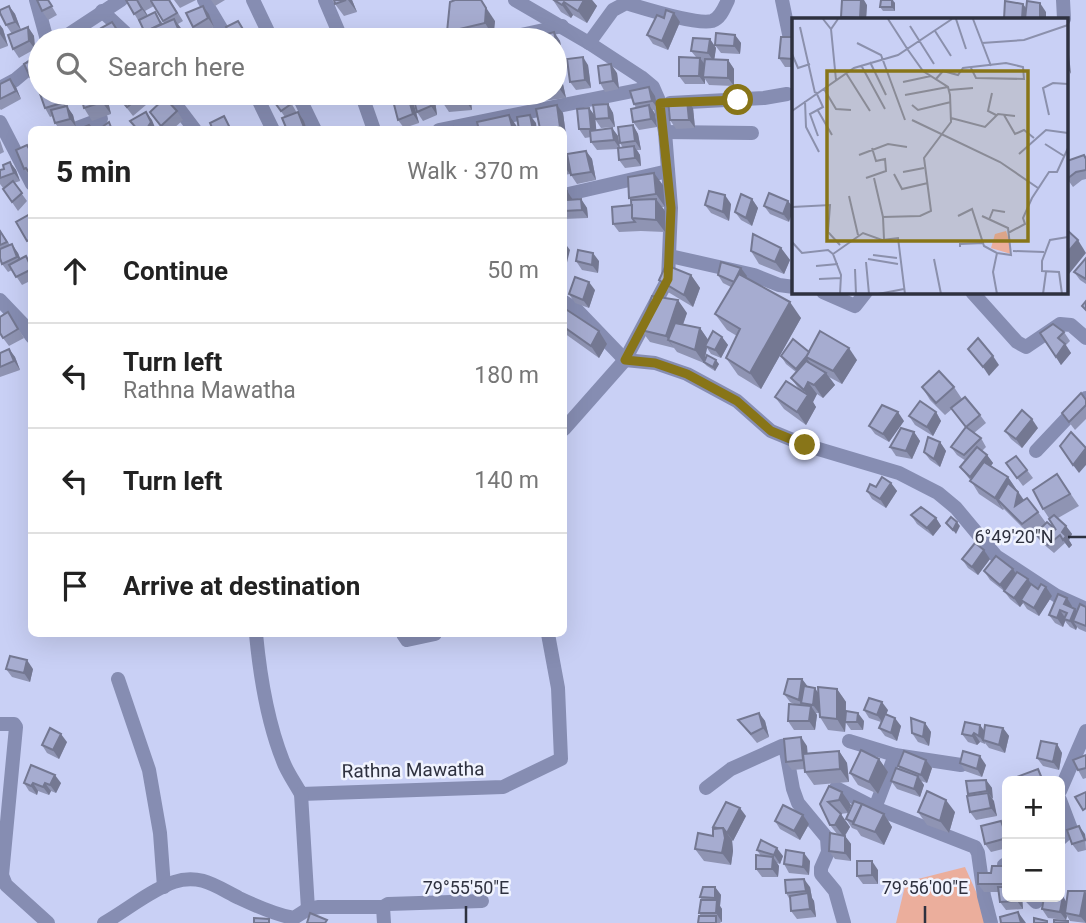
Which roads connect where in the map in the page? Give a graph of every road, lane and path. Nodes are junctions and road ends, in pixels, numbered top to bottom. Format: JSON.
{"nodes":[{"id":1,"x":36,"y":0,"type":"edge"},
{"id":2,"x":121,"y":0,"type":"edge"},
{"id":3,"x":204,"y":0,"type":"edge"},
{"id":4,"x":253,"y":0,"type":"edge"},
{"id":5,"x":325,"y":0,"type":"edge"},
{"id":6,"x":516,"y":0,"type":"edge"},
{"id":7,"x":728,"y":0,"type":"edge"},
{"id":8,"x":782,"y":0,"type":"edge"},
{"id":9,"x":1063,"y":0,"type":"edge"},
{"id":10,"x":102,"y":11,"type":"junction"},
{"id":11,"x":1064,"y":18,"type":"edge"},
{"id":12,"x":562,"y":26,"type":"junction"},
{"id":13,"x":44,"y":28,"type":"edge"},
{"id":14,"x":77,"y":28,"type":"edge"},
{"id":15,"x":120,"y":28,"type":"edge"},
{"id":16,"x":221,"y":28,"type":"edge"},
{"id":17,"x":266,"y":28,"type":"edge"},
{"id":18,"x":337,"y":28,"type":"edge"},
{"id":19,"x":553,"y":28,"type":"edge"},
{"id":20,"x":565,"y":28,"type":"edge"},
{"id":21,"x":567,"y":29,"type":"edge"},
{"id":22,"x":792,"y":35,"type":"edge"},
{"id":23,"x":589,"y":43,"type":"junction"},
{"id":24,"x":28,"y":69,"type":"edge"},
{"id":25,"x":0,"y":88,"type":"edge"},
{"id":26,"x":653,"y":88,"type":"junction"},
{"id":27,"x":787,"y":93,"type":"dead end"},
{"id":28,"x":660,"y":103,"type":"junction"},
{"id":29,"x":176,"y":105,"type":"edge"},
{"id":30,"x":261,"y":105,"type":"edge"},
{"id":31,"x":303,"y":105,"type":"edge"},
{"id":32,"x":365,"y":105,"type":"edge"},
{"id":33,"x":566,"y":105,"type":"edge"},
{"id":34,"x":567,"y":105,"type":"edge"},
{"id":35,"x":101,"y":119,"type":"dead end"},
{"id":36,"x":0,"y":122,"type":"edge"},
{"id":37,"x":83,"y":126,"type":"edge"},
{"id":38,"x":192,"y":126,"type":"edge"},
{"id":39,"x":271,"y":126,"type":"edge"},
{"id":40,"x":313,"y":126,"type":"edge"},
{"id":41,"x":373,"y":126,"type":"edge"},
{"id":42,"x":459,"y":126,"type":"edge"},
{"id":43,"x":665,"y":132,"type":"junction"},
{"id":44,"x":751,"y":133,"type":"dead end"},
{"id":45,"x":28,"y":146,"type":"edge"},
{"id":46,"x":16,"y":150,"type":"junction"},
{"id":47,"x":668,"y":171,"type":"junction"},
{"id":48,"x":28,"y":176,"type":"edge"},
{"id":49,"x":567,"y":194,"type":"edge"},
{"id":50,"x":670,"y":256,"type":"junction"},
{"id":51,"x":792,"y":287,"type":"edge"},
{"id":52,"x":827,"y":294,"type":"edge"},
{"id":53,"x":864,"y":294,"type":"edge"},
{"id":54,"x":974,"y":294,"type":"edge"},
{"id":55,"x":0,"y":300,"type":"edge"},
{"id":56,"x":567,"y":304,"type":"edge"},
{"id":57,"x":28,"y":337,"type":"edge"},
{"id":58,"x":1086,"y":338,"type":"edge"},
{"id":59,"x":625,"y":360,"type":"junction"},
{"id":60,"x":1086,"y":398,"type":"edge"},
{"id":61,"x":567,"y":426,"type":"edge"},
{"id":62,"x":1036,"y":451,"type":"dead end"},
{"id":63,"x":1086,"y":609,"type":"edge"},
{"id":64,"x":256,"y":637,"type":"edge"},
{"id":65,"x":405,"y":637,"type":"edge"},
{"id":66,"x":421,"y":637,"type":"edge"},
{"id":67,"x":549,"y":637,"type":"edge"},
{"id":68,"x":118,"y":679,"type":"dead end"},
{"id":69,"x":0,"y":723,"type":"edge"},
{"id":70,"x":1086,"y":731,"type":"edge"},
{"id":71,"x":849,"y":741,"type":"dead end"},
{"id":72,"x":895,"y":755,"type":"junction"},
{"id":73,"x":961,"y":765,"type":"edge"},
{"id":74,"x":1065,"y":779,"type":"edge"},
{"id":75,"x":706,"y":788,"type":"dead end"},
{"id":76,"x":836,"y":788,"type":"edge"},
{"id":77,"x":301,"y":794,"type":"junction"},
{"id":78,"x":875,"y":808,"type":"junction"},
{"id":79,"x":1065,"y":813,"type":"edge"},
{"id":80,"x":1065,"y":834,"type":"edge"},
{"id":81,"x":1002,"y":868,"type":"edge"},
{"id":82,"x":981,"y":878,"type":"junction"},
{"id":83,"x":164,"y":887,"type":"junction"},
{"id":84,"x":482,"y":901,"type":"dead end"},
{"id":85,"x":383,"y":907,"type":"junction"},
{"id":86,"x":314,"y":908,"type":"junction"},
{"id":87,"x":48,"y":923,"type":"edge"},
{"id":88,"x":104,"y":923,"type":"edge"},
{"id":89,"x":384,"y":923,"type":"edge"},
{"id":90,"x":844,"y":923,"type":"edge"},
{"id":91,"x":991,"y":923,"type":"edge"}],
"edges":[{"from":1,"to":13,"type":"street"},
{"from":2,"to":10,"type":"street"},
{"from":3,"to":16,"type":"street"},
{"from":4,"to":17,"type":"street"},
{"from":5,"to":18,"type":"street"},
{"from":6,"to":12,"type":"street"},
{"from":7,"to":23,"type":"street"},
{"from":8,"to":22,"type":"street"},
{"from":9,"to":11,"type":"street"},
{"from":10,"to":14,"type":"street"},
{"from":10,"to":15,"type":"street"},
{"from":12,"to":19,"type":"street"},
{"from":12,"to":20,"type":"street"},
{"from":21,"to":23,"type":"street"},
{"from":23,"to":26,"type":"street"},
{"from":24,"to":25,"type":"street"},
{"from":26,"to":28,"type":"street"},
{"from":26,"to":34,"type":"street"},
{"from":27,"to":28,"type":"street"},
{"from":28,"to":43,"type":"street"},
{"from":29,"to":38,"type":"street"},
{"from":30,"to":39,"type":"street"},
{"from":31,"to":40,"type":"street"},
{"from":32,"to":41,"type":"street"},
{"from":33,"to":42,"type":"street"},
{"from":35,"to":37,"type":"street"},
{"from":36,"to":46,"type":"street"},
{"from":43,"to":44,"type":"street"},
{"from":43,"to":47,"type":"street"},
{"from":45,"to":46,"type":"street"},
{"from":46,"to":48,"type":"street"},
{"from":47,"to":49,"type":"street"},
{"from":47,"to":50,"type":"street"},
{"from":50,"to":51,"type":"street"},
{"from":50,"to":59,"type":"street"},
{"from":52,"to":53,"type":"street"},
{"from":54,"to":58,"type":"street"},
{"from":55,"to":57,"type":"street"},
{"from":56,"to":59,"type":"street"},
{"from":59,"to":61,"type":"street"},
{"from":59,"to":63,"type":"street"},
{"from":60,"to":62,"type":"street"},
{"from":64,"to":77,"type":"street"},
{"from":65,"to":66,"type":"street"},
{"from":67,"to":77,"type":"street","name":"Rathna Mawatha"},
{"from":68,"to":83,"type":"street"},
{"from":69,"to":87,"type":"street"},
{"from":70,"to":74,"type":"street"},
{"from":71,"to":72,"type":"street"},
{"from":72,"to":73,"type":"street"},
{"from":72,"to":78,"type":"street"},
{"from":75,"to":90,"type":"street"},
{"from":76,"to":78,"type":"street"},
{"from":77,"to":86,"type":"street"},
{"from":78,"to":82,"type":"street"},
{"from":79,"to":80,"type":"street"},
{"from":81,"to":82,"type":"street"},
{"from":82,"to":91,"type":"street"},
{"from":83,"to":86,"type":"street"},
{"from":83,"to":88,"type":"street"},
{"from":84,"to":85,"type":"street"},
{"from":85,"to":86,"type":"street"},
{"from":85,"to":89,"type":"street"}]}
